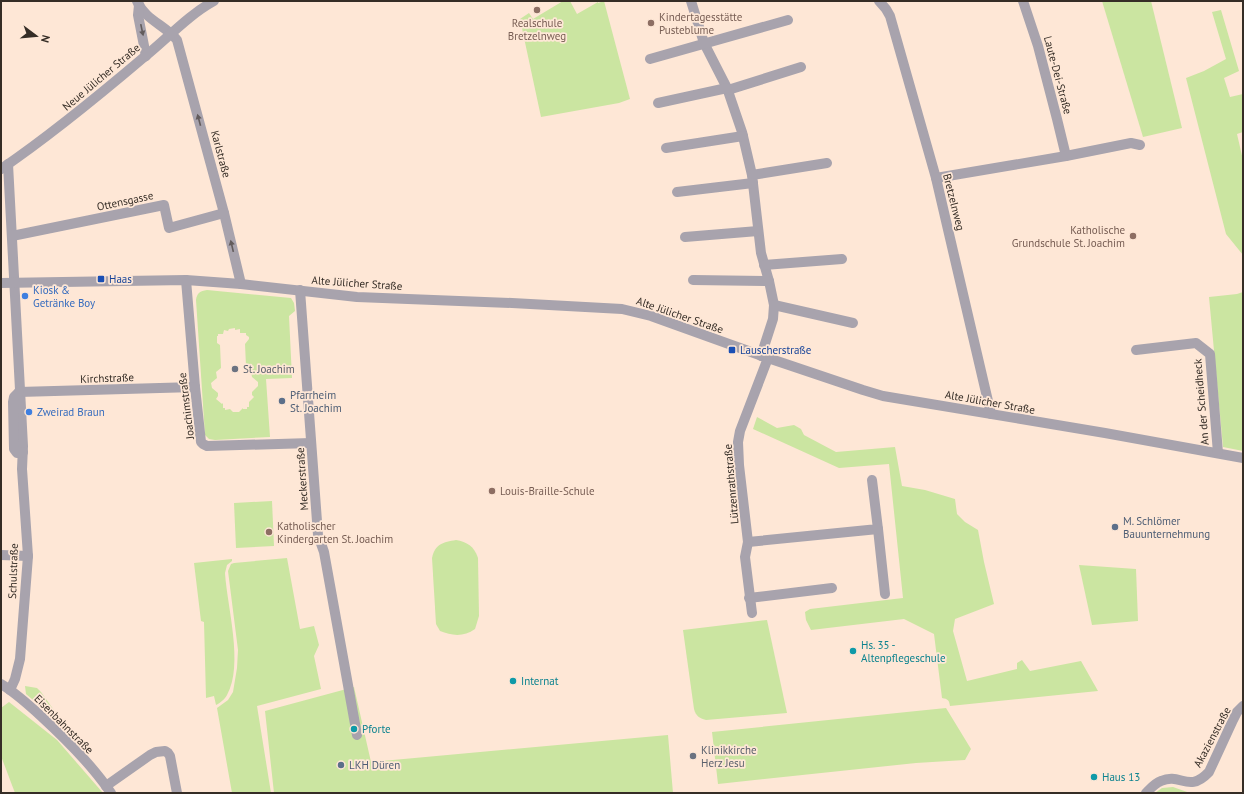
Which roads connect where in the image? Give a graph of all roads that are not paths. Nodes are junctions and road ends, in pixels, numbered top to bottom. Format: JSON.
{"nodes":[{"id":1,"x":214,"y":1,"type":"edge"},
{"id":2,"x":691,"y":1,"type":"edge"},
{"id":3,"x":879,"y":1,"type":"edge"},
{"id":4,"x":1023,"y":1,"type":"edge"},
{"id":5,"x":138,"y":3,"type":"edge"},
{"id":6,"x":788,"y":20,"type":"dead end"},
{"id":7,"x":171,"y":32,"type":"junction"},
{"id":8,"x":704,"y":43,"type":"junction"},
{"id":9,"x":146,"y":56,"type":"junction"},
{"id":10,"x":650,"y":59,"type":"dead end"},
{"id":11,"x":801,"y":67,"type":"dead end"},
{"id":12,"x":728,"y":89,"type":"junction"},
{"id":13,"x":658,"y":103,"type":"dead end"},
{"id":14,"x":743,"y":136,"type":"junction"},
{"id":15,"x":1140,"y":145,"type":"dead end"},
{"id":16,"x":666,"y":148,"type":"dead end"},
{"id":17,"x":1066,"y":156,"type":"junction"},
{"id":18,"x":827,"y":163,"type":"dead end"},
{"id":19,"x":4,"y":166,"type":"edge"},
{"id":20,"x":936,"y":178,"type":"junction"},
{"id":21,"x":752,"y":179,"type":"junction"},
{"id":22,"x":677,"y":192,"type":"dead end"},
{"id":23,"x":224,"y":213,"type":"junction"},
{"id":24,"x":758,"y":231,"type":"junction"},
{"id":25,"x":12,"y":236,"type":"junction"},
{"id":26,"x":685,"y":237,"type":"dead end"},
{"id":27,"x":842,"y":259,"type":"dead end"},
{"id":28,"x":764,"y":265,"type":"junction"},
{"id":29,"x":186,"y":280,"type":"junction"},
{"id":30,"x":693,"y":280,"type":"dead end"},
{"id":31,"x":769,"y":281,"type":"junction"},
{"id":32,"x":1,"y":283,"type":"edge"},
{"id":33,"x":15,"y":283,"type":"junction"},
{"id":34,"x":241,"y":284,"type":"junction"},
{"id":35,"x":300,"y":290,"type":"junction"},
{"id":36,"x":774,"y":305,"type":"junction"},
{"id":37,"x":853,"y":323,"type":"dead end"},
{"id":38,"x":1136,"y":350,"type":"dead end"},
{"id":39,"x":764,"y":357,"type":"junction"},
{"id":40,"x":195,"y":387,"type":"junction"},
{"id":41,"x":19,"y":392,"type":"junction"},
{"id":42,"x":991,"y":414,"type":"junction"},
{"id":43,"x":312,"y":443,"type":"junction"},
{"id":44,"x":1218,"y":453,"type":"junction"},
{"id":45,"x":1243,"y":458,"type":"edge"},
{"id":46,"x":872,"y":480,"type":"dead end"},
{"id":47,"x":878,"y":529,"type":"junction"},
{"id":48,"x":748,"y":542,"type":"junction"},
{"id":49,"x":1,"y":555,"type":"edge"},
{"id":50,"x":28,"y":556,"type":"junction"},
{"id":51,"x":832,"y":588,"type":"dead end"},
{"id":52,"x":885,"y":594,"type":"dead end"},
{"id":53,"x":749,"y":598,"type":"junction"},
{"id":54,"x":752,"y":613,"type":"dead end"},
{"id":55,"x":1,"y":684,"type":"edge"},
{"id":56,"x":10,"y":690,"type":"junction"},
{"id":57,"x":1243,"y":706,"type":"edge"},
{"id":58,"x":357,"y":735,"type":"dead end"},
{"id":59,"x":108,"y":789,"type":"edge"},
{"id":60,"x":177,"y":793,"type":"edge"},
{"id":61,"x":1146,"y":793,"type":"edge"}],
"edges":[{"from":1,"to":7,"type":"street","name":"Neue Jülicher Straße"},
{"from":2,"to":8,"type":"street"},
{"from":3,"to":20,"type":"street","name":"Bretzelnweg"},
{"from":4,"to":17,"type":"street","name":"Laute-Dei-Straße"},
{"from":5,"to":7,"type":"street"},
{"from":5,"to":9,"type":"street","one_way":true},
{"from":6,"to":8,"type":"street"},
{"from":7,"to":9,"type":"street","name":"Neue Jülicher Straße"},
{"from":23,"to":7,"type":"street","name":"Karlstraße","one_way":true},
{"from":8,"to":10,"type":"street"},
{"from":8,"to":12,"type":"street"},
{"from":9,"to":19,"type":"street","name":"Neue Jülicher Straße"},
{"from":11,"to":12,"type":"street"},
{"from":12,"to":13,"type":"street"},
{"from":12,"to":14,"type":"street"},
{"from":14,"to":16,"type":"street"},
{"from":14,"to":21,"type":"street"},
{"from":15,"to":17,"type":"street"},
{"from":17,"to":20,"type":"street"},
{"from":18,"to":21,"type":"street"},
{"from":19,"to":25,"type":"street","name":"Schulstraße"},
{"from":20,"to":42,"type":"street","name":"Bretzelnweg"},
{"from":21,"to":22,"type":"street"},
{"from":21,"to":24,"type":"street"},
{"from":23,"to":25,"type":"street","name":"Ottensgasse"},
{"from":34,"to":23,"type":"street","name":"Karlstraße","one_way":true},
{"from":24,"to":26,"type":"street"},
{"from":24,"to":28,"type":"street"},
{"from":25,"to":33,"type":"street","name":"Schulstraße"},
{"from":27,"to":28,"type":"street"},
{"from":28,"to":31,"type":"street"},
{"from":29,"to":33,"type":"street","name":"Alte Jülicher Straße"},
{"from":29,"to":34,"type":"street","name":"Alte Jülicher Straße"},
{"from":29,"to":40,"type":"street","name":"Joachimstraße"},
{"from":30,"to":31,"type":"street"},
{"from":31,"to":36,"type":"street"},
{"from":32,"to":33,"type":"street","name":"Alte Jülicher Straße"},
{"from":33,"to":41,"type":"street","name":"Schulstraße"},
{"from":34,"to":35,"type":"street","name":"Alte Jülicher Straße"},
{"from":35,"to":39,"type":"street","name":"Alte Jülicher Straße"},
{"from":35,"to":43,"type":"street","name":"Meckerstraße"},
{"from":36,"to":37,"type":"street"},
{"from":36,"to":39,"type":"street"},
{"from":38,"to":44,"type":"street","name":"An der Scheidheck"},
{"from":39,"to":42,"type":"street","name":"Alte Jülicher Straße"},
{"from":39,"to":48,"type":"street","name":"Lützenrathstraße"},
{"from":40,"to":41,"type":"street","name":"Kirchstraße"},
{"from":40,"to":43,"type":"street","name":"Joachimstraße"},
{"from":41,"to":50,"type":"street","name":"Schulstraße"},
{"from":42,"to":44,"type":"street","name":"Alte Jülicher Straße"},
{"from":43,"to":58,"type":"street","name":"Meckerstraße"},
{"from":44,"to":45,"type":"street","name":"Alte Jülicher Straße"},
{"from":46,"to":47,"type":"street"},
{"from":47,"to":48,"type":"street"},
{"from":47,"to":52,"type":"street"},
{"from":48,"to":53,"type":"street","name":"Lützenrathstraße"},
{"from":49,"to":50,"type":"street"},
{"from":50,"to":56,"type":"street","name":"Schulstraße"},
{"from":51,"to":53,"type":"street"},
{"from":53,"to":54,"type":"street","name":"Lützenrathstraße"},
{"from":55,"to":56,"type":"street","name":"Eisenbahnstraße"},
{"from":56,"to":59,"type":"street","name":"Eisenbahnstraße"},
{"from":57,"to":61,"type":"street","name":"Akazienstraße"},
{"from":59,"to":60,"type":"street","name":"Eisenbahnstraße"}]}
